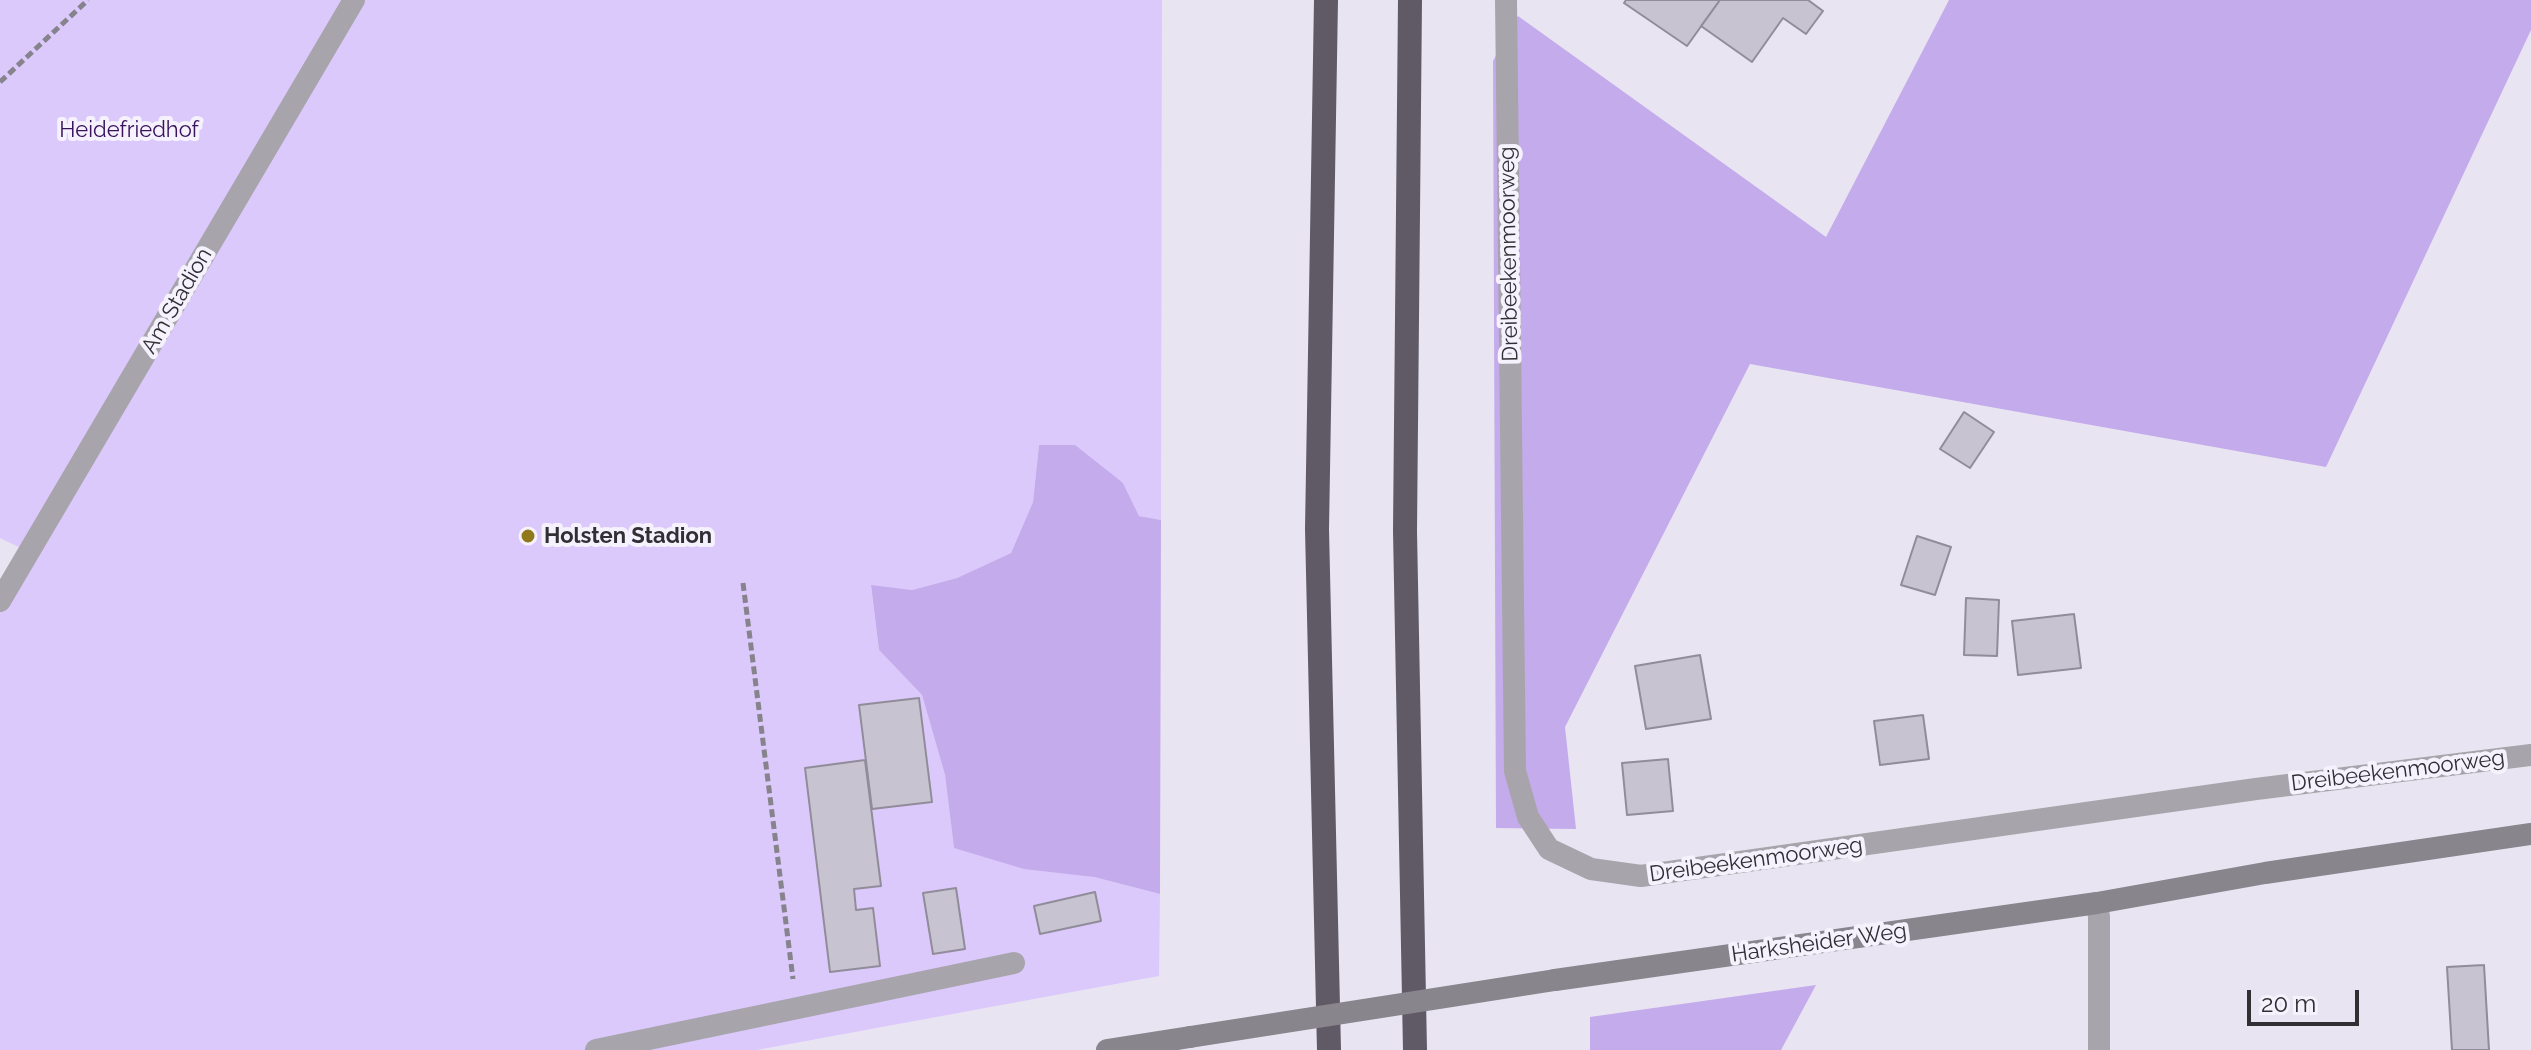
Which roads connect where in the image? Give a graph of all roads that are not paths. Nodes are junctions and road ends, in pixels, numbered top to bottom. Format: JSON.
{"nodes":[{"id":1,"x":354,"y":0,"type":"edge"},
{"id":2,"x":1326,"y":0,"type":"edge"},
{"id":3,"x":1410,"y":0,"type":"edge"},
{"id":4,"x":1506,"y":0,"type":"edge"},
{"id":5,"x":0,"y":601,"type":"edge"},
{"id":6,"x":2531,"y":755,"type":"edge"},
{"id":7,"x":2531,"y":834,"type":"edge"},
{"id":8,"x":2097,"y":903,"type":"junction"},
{"id":9,"x":1014,"y":963,"type":"dead end"},
{"id":10,"x":596,"y":1050,"type":"edge"},
{"id":11,"x":1107,"y":1050,"type":"edge"},
{"id":12,"x":1329,"y":1050,"type":"edge"},
{"id":13,"x":1415,"y":1050,"type":"edge"},
{"id":14,"x":2099,"y":1050,"type":"edge"}],
"edges":[{"from":1,"to":5,"type":"street","name":"Am Stadion"},
{"from":2,"to":12,"type":"highway"},
{"from":3,"to":13,"type":"highway"},
{"from":4,"to":6,"type":"street","name":"Dreibeekenmoorweg"},
{"from":7,"to":8,"type":"main road","name":"Harksheider Weg"},
{"from":8,"to":11,"type":"main road","name":"Harksheider Weg","bridge":true},
{"from":8,"to":14,"type":"street"},
{"from":9,"to":10,"type":"street"}]}
